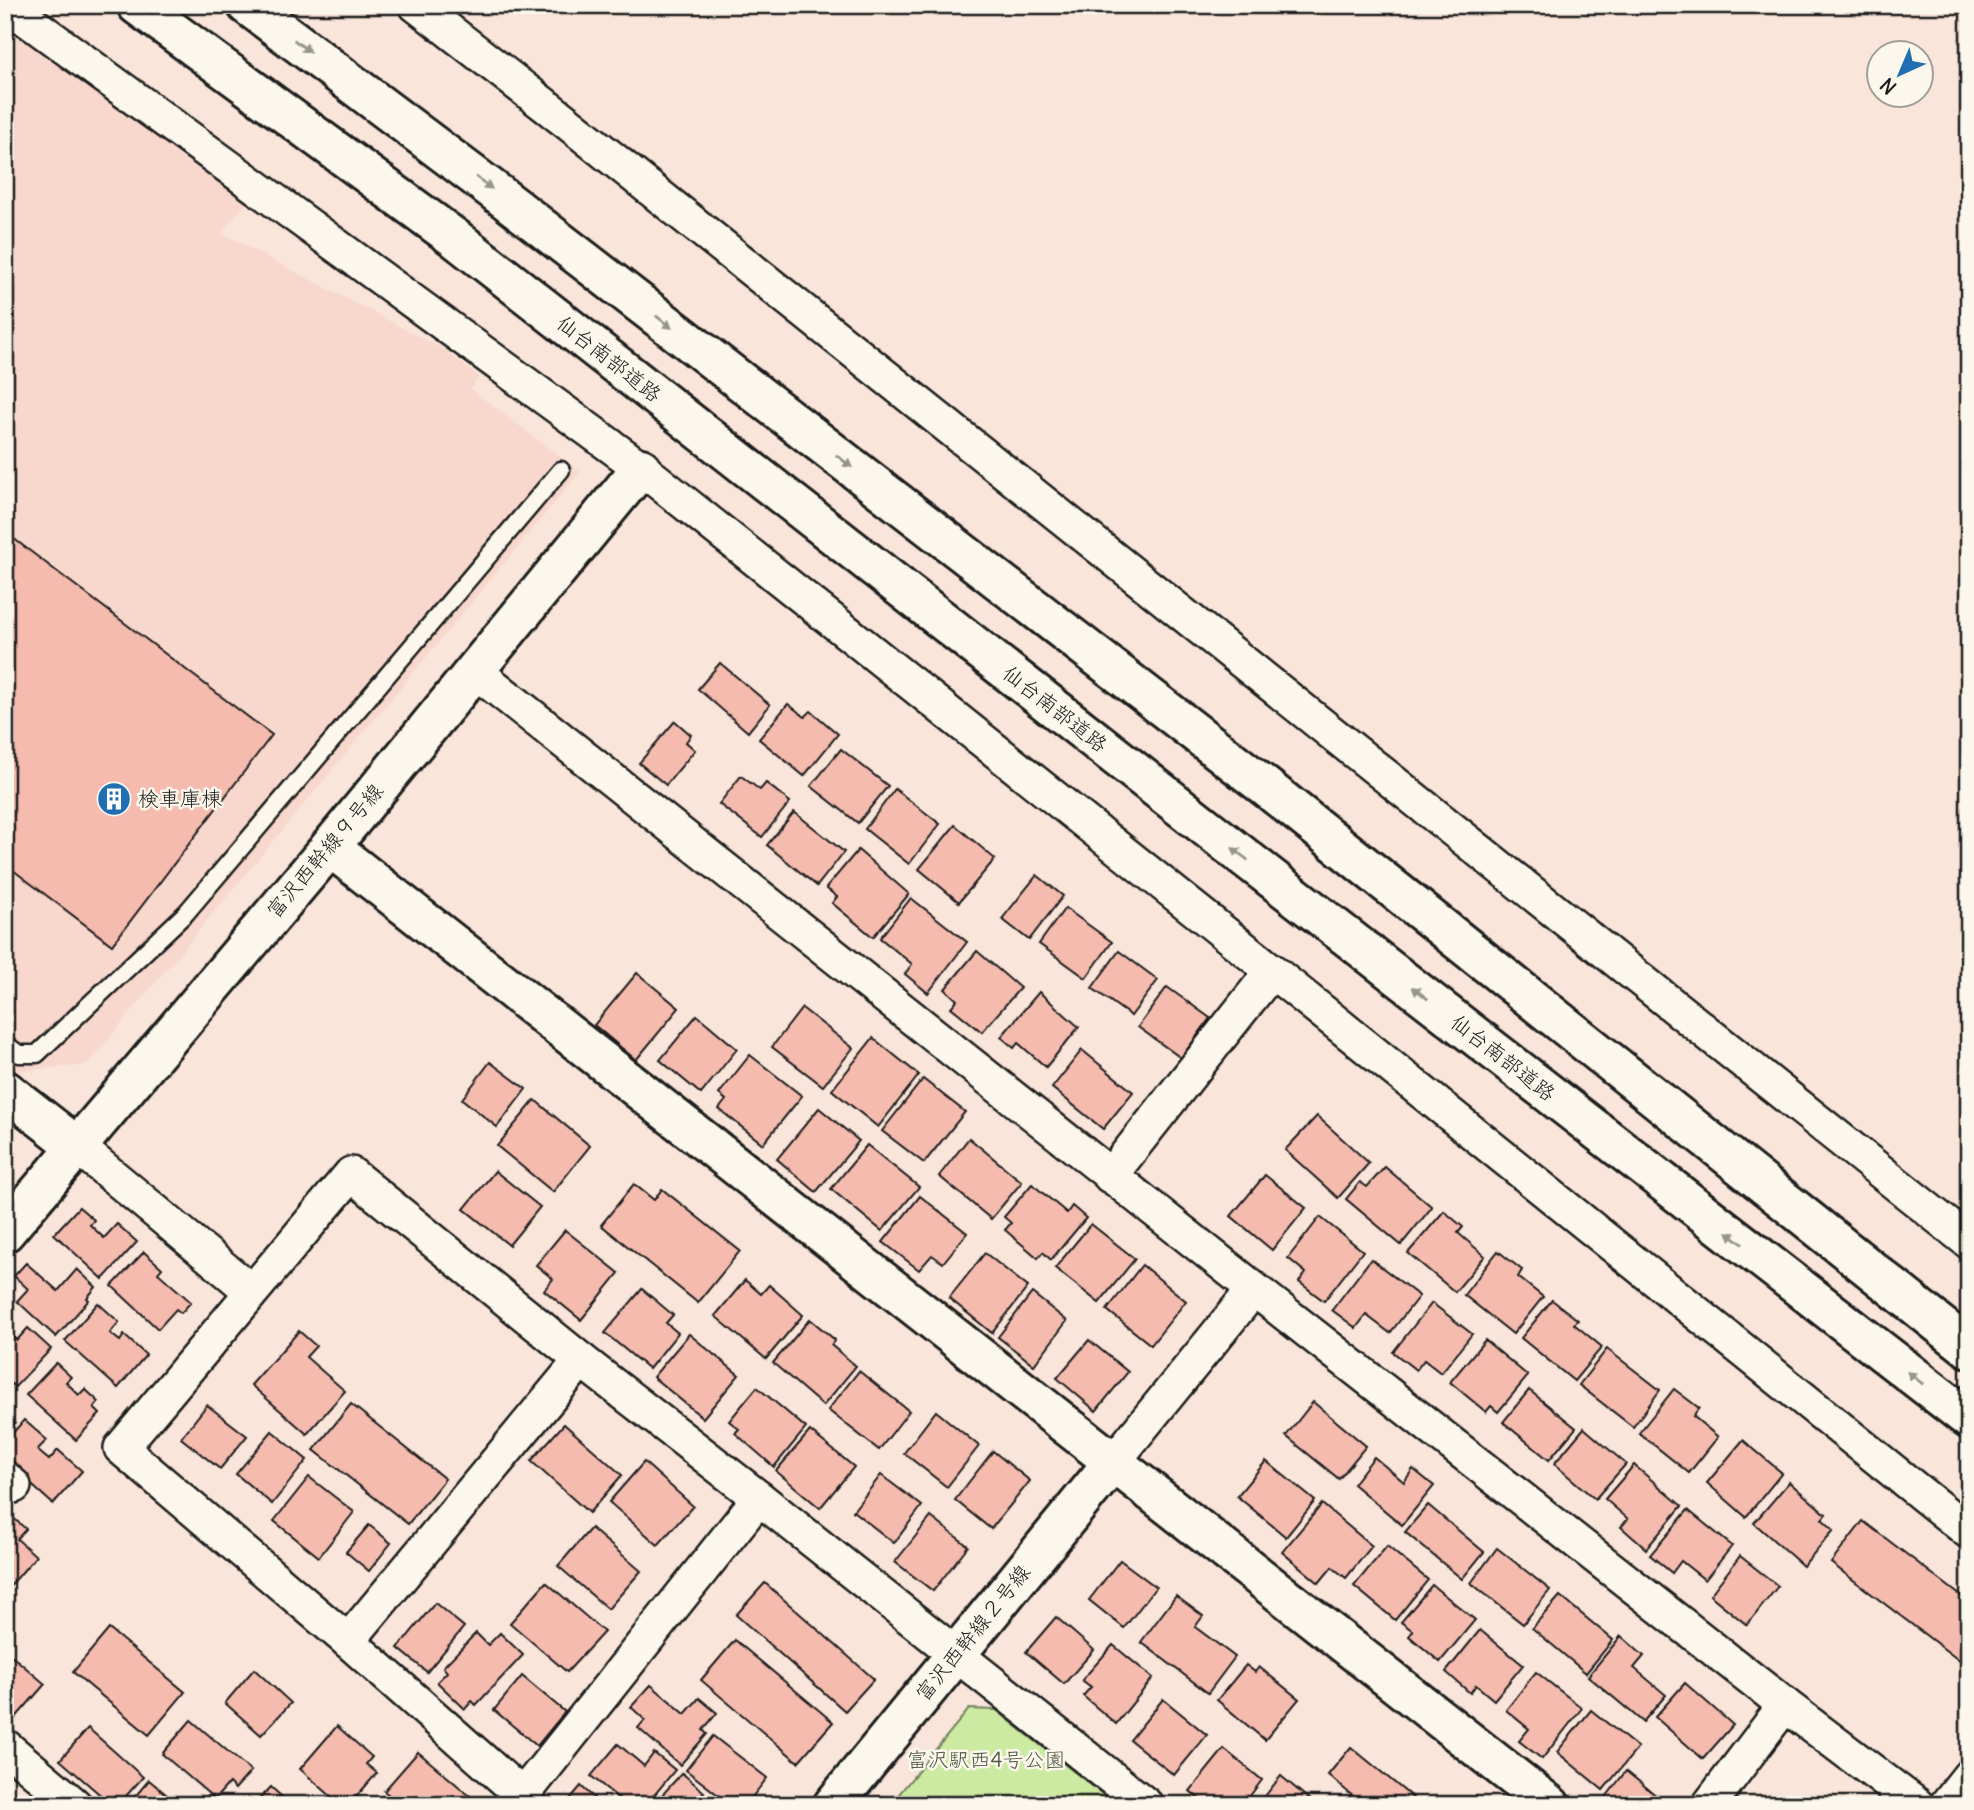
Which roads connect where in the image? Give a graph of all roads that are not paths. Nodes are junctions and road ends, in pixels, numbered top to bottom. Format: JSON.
{"nodes":[{"id":1,"x":7,"y":5,"type":"edge"},
{"id":2,"x":137,"y":5,"type":"edge"},
{"id":3,"x":247,"y":5,"type":"edge"},
{"id":4,"x":416,"y":5,"type":"edge"},
{"id":5,"x":641,"y":468,"type":"junction"},
{"id":6,"x":561,"y":470,"type":"dead end"},
{"id":7,"x":475,"y":671,"type":"junction"},
{"id":8,"x":330,"y":847,"type":"junction"},
{"id":9,"x":1272,"y":971,"type":"junction"},
{"id":10,"x":5,"y":1044,"type":"edge"},
{"id":11,"x":5,"y":1090,"type":"edge"},
{"id":12,"x":78,"y":1147,"type":"junction"},
{"id":13,"x":1110,"y":1175,"type":"junction"},
{"id":14,"x":5,"y":1232,"type":"edge"},
{"id":15,"x":1969,"y":1242,"type":"edge"},
{"id":16,"x":1254,"y":1289,"type":"junction"},
{"id":17,"x":251,"y":1291,"type":"junction"},
{"id":18,"x":1969,"y":1348,"type":"edge"},
{"id":19,"x":581,"y":1360,"type":"junction"},
{"id":20,"x":1969,"y":1419,"type":"edge"},
{"id":21,"x":1114,"y":1461,"type":"junction"},
{"id":22,"x":759,"y":1498,"type":"junction"},
{"id":23,"x":1969,"y":1532,"type":"edge"},
{"id":24,"x":348,"y":1641,"type":"junction"},
{"id":25,"x":955,"y":1654,"type":"junction"},
{"id":26,"x":1785,"y":1705,"type":"junction"},
{"id":27,"x":5,"y":1746,"type":"edge"},
{"id":28,"x":1969,"y":1776,"type":"edge"},
{"id":29,"x":518,"y":1800,"type":"edge"},
{"id":30,"x":75,"y":1805,"type":"edge"},
{"id":31,"x":833,"y":1805,"type":"edge"},
{"id":32,"x":1146,"y":1805,"type":"edge"},
{"id":33,"x":1550,"y":1805,"type":"edge"},
{"id":34,"x":1709,"y":1805,"type":"edge"},
{"id":35,"x":1917,"y":1805,"type":"edge"},
{"id":36,"x":1946,"y":1805,"type":"edge"}],
"edges":[{"from":1,"to":5,"type":"street"},
{"from":20,"to":2,"type":"main road","name":"仙台南部道路","one_way":true},
{"from":3,"to":18,"type":"main road","one_way":true},
{"from":4,"to":15,"type":"street"},
{"from":5,"to":7,"type":"main road","name":"富沢西幹線９号線"},
{"from":5,"to":9,"type":"street"},
{"from":6,"to":10,"type":"lane"},
{"from":7,"to":8,"type":"main road","name":"富沢西幹線９号線"},
{"from":7,"to":13,"type":"street"},
{"from":8,"to":12,"type":"main road","name":"富沢西幹線９号線"},
{"from":8,"to":21,"type":"main road"},
{"from":9,"to":13,"type":"street"},
{"from":9,"to":23,"type":"street"},
{"from":11,"to":12,"type":"main road"},
{"from":12,"to":14,"type":"main road","name":"富沢西幹線９号線"},
{"from":12,"to":17,"type":"street"},
{"from":13,"to":16,"type":"street"},
{"from":16,"to":21,"type":"street"},
{"from":16,"to":26,"type":"street"},
{"from":17,"to":19,"type":"street"},
{"from":17,"to":24,"type":"street"},
{"from":19,"to":22,"type":"street"},
{"from":19,"to":24,"type":"street"},
{"from":21,"to":25,"type":"main road","name":"富沢西幹線２号線"},
{"from":21,"to":33,"type":"main road"},
{"from":22,"to":25,"type":"street"},
{"from":22,"to":29,"type":"street"},
{"from":24,"to":29,"type":"street"},
{"from":25,"to":31,"type":"main road","name":"富沢西幹線２号線"},
{"from":25,"to":32,"type":"street"},
{"from":26,"to":34,"type":"street"},
{"from":26,"to":35,"type":"street"},
{"from":27,"to":30,"type":"street"},
{"from":28,"to":36,"type":"street"}]}
